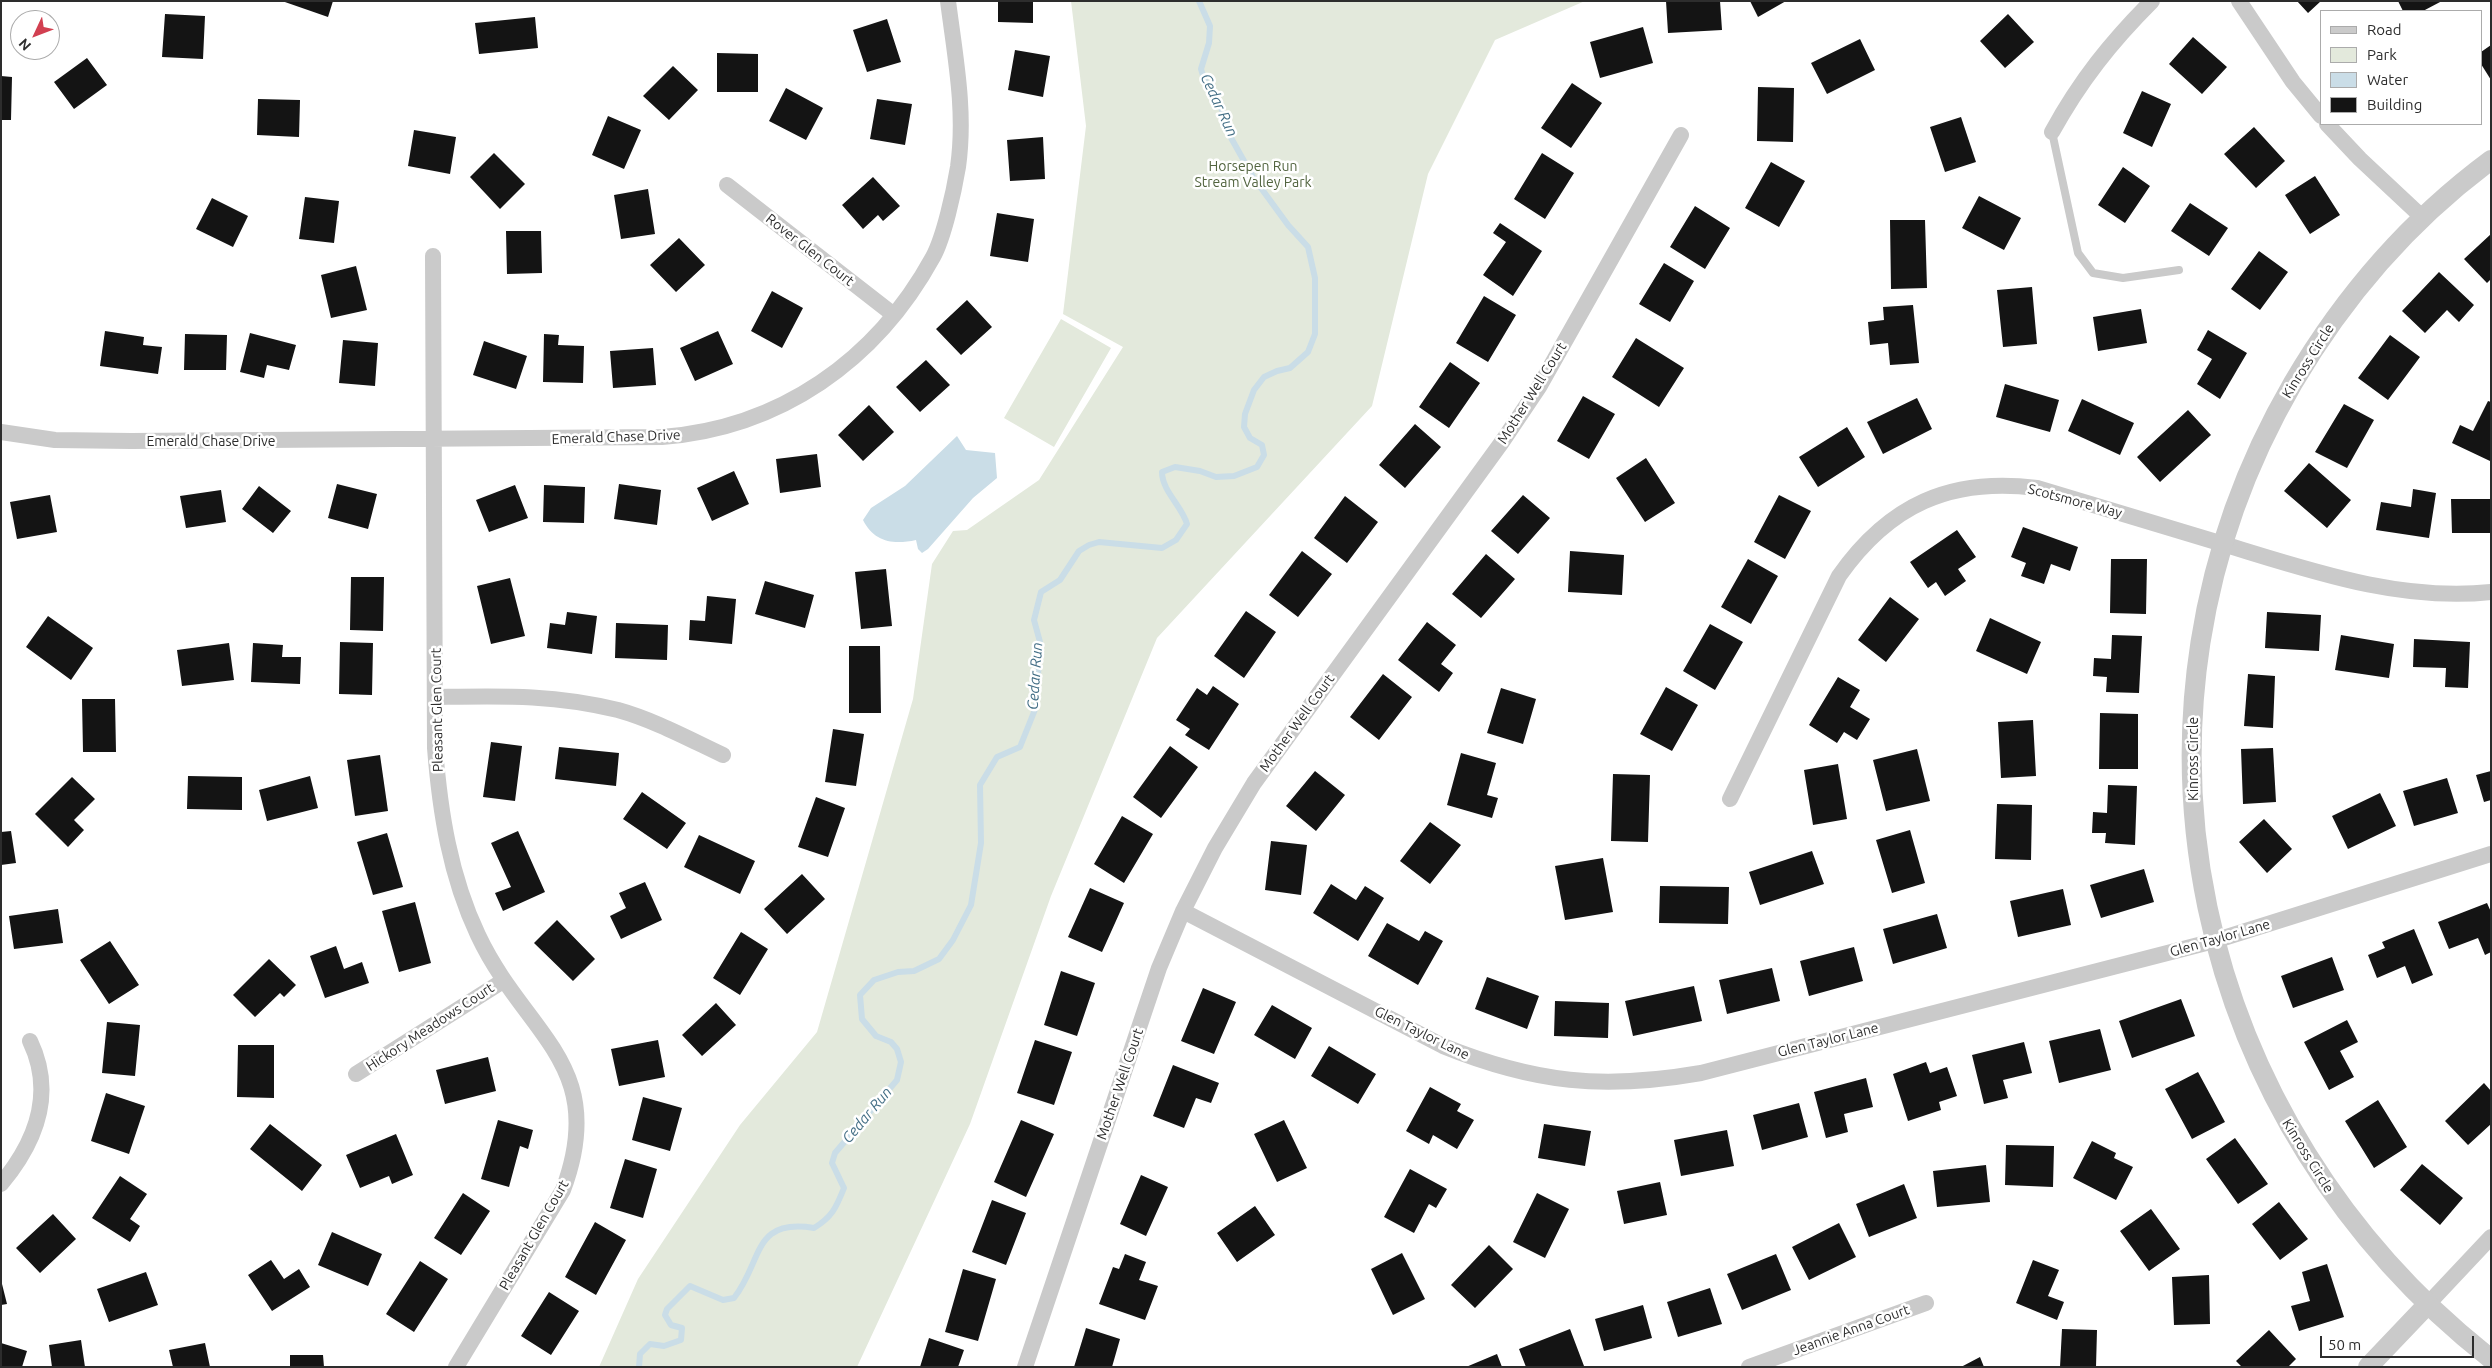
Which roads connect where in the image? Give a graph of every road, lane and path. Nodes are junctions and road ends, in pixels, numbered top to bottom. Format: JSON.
{"nodes":[{"id":1,"x":948,"y":1,"type":"edge"},
{"id":2,"x":2152,"y":1,"type":"edge"},
{"id":3,"x":2239,"y":1,"type":"edge"},
{"id":4,"x":2320,"y":115,"type":"edge"},
{"id":5,"x":2328,"y":125,"type":"edge"},
{"id":6,"x":2052,"y":132,"type":"joint"},
{"id":7,"x":1681,"y":135,"type":"dead end"},
{"id":8,"x":2491,"y":160,"type":"edge"},
{"id":9,"x":727,"y":185,"type":"dead end"},
{"id":10,"x":2422,"y":217,"type":"junction"},
{"id":11,"x":433,"y":256,"type":"dead end"},
{"id":12,"x":2179,"y":270,"type":"dead end"},
{"id":13,"x":894,"y":315,"type":"junction"},
{"id":14,"x":1,"y":432,"type":"edge"},
{"id":15,"x":435,"y":439,"type":"junction"},
{"id":16,"x":2223,"y":544,"type":"junction"},
{"id":17,"x":2491,"y":592,"type":"edge"},
{"id":18,"x":436,"y":697,"type":"junction"},
{"id":19,"x":723,"y":755,"type":"dead end"},
{"id":20,"x":1730,"y":799,"type":"dead end"},
{"id":21,"x":2491,"y":854,"type":"edge"},
{"id":22,"x":1184,"y":911,"type":"junction"},
{"id":23,"x":2214,"y":942,"type":"junction"},
{"id":24,"x":503,"y":981,"type":"junction"},
{"id":25,"x":30,"y":1040,"type":"dead end"},
{"id":26,"x":356,"y":1074,"type":"dead end"},
{"id":27,"x":1,"y":1184,"type":"edge"},
{"id":28,"x":2491,"y":1237,"type":"edge"},
{"id":29,"x":1926,"y":1302,"type":"dead end"},
{"id":30,"x":2427,"y":1305,"type":"junction"},
{"id":31,"x":2491,"y":1358,"type":"edge"},
{"id":32,"x":456,"y":1367,"type":"edge"},
{"id":33,"x":1026,"y":1367,"type":"edge"},
{"id":34,"x":1749,"y":1367,"type":"edge"},
{"id":35,"x":2368,"y":1367,"type":"edge"}],
"edges":[{"from":1,"to":13,"type":"street","name":"Emerald Chase Drive"},
{"from":2,"to":6,"type":"street"},
{"from":3,"to":4,"type":"street"},
{"from":5,"to":10,"type":"street"},
{"from":6,"to":12,"type":"lane"},
{"from":7,"to":22,"type":"street","name":"Mother Well Court"},
{"from":8,"to":10,"type":"street","name":"Kinross Circle"},
{"from":9,"to":13,"type":"street","name":"Rover Glen Court"},
{"from":10,"to":16,"type":"street","name":"Kinross Circle"},
{"from":11,"to":15,"type":"street","name":"Pleasant Glen Court"},
{"from":13,"to":15,"type":"street","name":"Emerald Chase Drive"},
{"from":14,"to":15,"type":"street","name":"Emerald Chase Drive"},
{"from":15,"to":18,"type":"street","name":"Pleasant Glen Court"},
{"from":16,"to":17,"type":"street","name":"Scotsmore Way"},
{"from":16,"to":20,"type":"street","name":"Scotsmore Way"},
{"from":16,"to":23,"type":"street","name":"Kinross Circle"},
{"from":18,"to":19,"type":"street"},
{"from":18,"to":24,"type":"street","name":"Pleasant Glen Court"},
{"from":21,"to":23,"type":"street","name":"Glen Taylor Lane"},
{"from":22,"to":23,"type":"street","name":"Glen Taylor Lane"},
{"from":22,"to":33,"type":"street","name":"Mother Well Court"},
{"from":23,"to":30,"type":"street","name":"Kinross Circle"},
{"from":24,"to":26,"type":"street","name":"Hickory Meadows Court"},
{"from":24,"to":32,"type":"street","name":"Pleasant Glen Court"},
{"from":25,"to":27,"type":"street"},
{"from":28,"to":30,"type":"street"},
{"from":29,"to":34,"type":"street","name":"Jeannie Anna Court"},
{"from":30,"to":31,"type":"street","name":"Kinross Circle"},
{"from":30,"to":35,"type":"street"}]}
